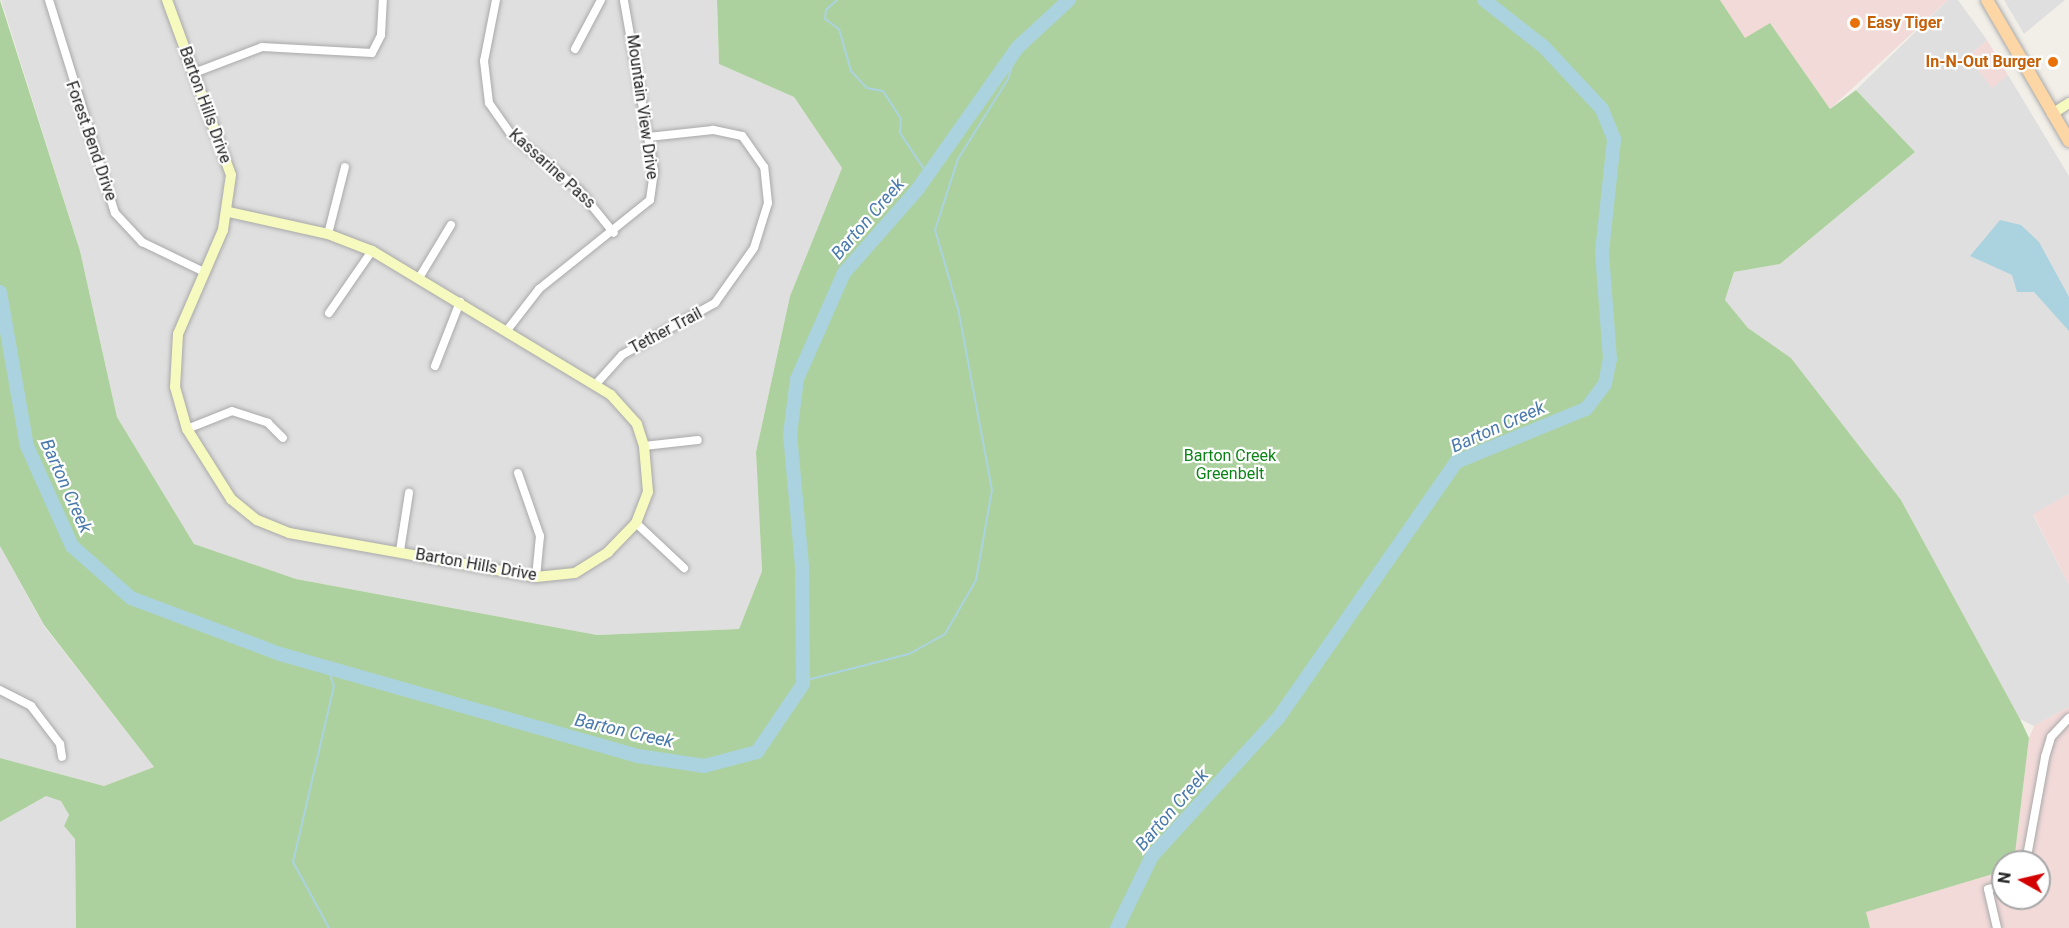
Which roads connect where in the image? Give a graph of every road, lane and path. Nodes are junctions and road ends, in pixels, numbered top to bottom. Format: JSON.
{"nodes":[{"id":1,"x":49,"y":0,"type":"edge"},
{"id":2,"x":167,"y":0,"type":"edge"},
{"id":3,"x":383,"y":0,"type":"edge"},
{"id":4,"x":496,"y":0,"type":"edge"},
{"id":5,"x":601,"y":0,"type":"edge"},
{"id":6,"x":624,"y":0,"type":"edge"},
{"id":7,"x":1987,"y":0,"type":"edge"},
{"id":8,"x":575,"y":49,"type":"dead end"},
{"id":9,"x":194,"y":72,"type":"junction"},
{"id":10,"x":2069,"y":103,"type":"edge"},
{"id":11,"x":2052,"y":114,"type":"junction"},
{"id":12,"x":648,"y":137,"type":"junction"},
{"id":13,"x":2069,"y":141,"type":"edge"},
{"id":14,"x":345,"y":166,"type":"dead end"},
{"id":15,"x":229,"y":212,"type":"junction"},
{"id":16,"x":451,"y":225,"type":"dead end"},
{"id":17,"x":614,"y":233,"type":"junction"},
{"id":18,"x":328,"y":234,"type":"junction"},
{"id":19,"x":372,"y":251,"type":"junction"},
{"id":20,"x":204,"y":272,"type":"junction"},
{"id":21,"x":419,"y":278,"type":"junction"},
{"id":22,"x":460,"y":302,"type":"junction"},
{"id":23,"x":329,"y":313,"type":"dead end"},
{"id":24,"x":508,"y":329,"type":"junction"},
{"id":25,"x":435,"y":366,"type":"dead end"},
{"id":26,"x":596,"y":384,"type":"junction"},
{"id":27,"x":187,"y":429,"type":"junction"},
{"id":28,"x":283,"y":438,"type":"dead end"},
{"id":29,"x":698,"y":440,"type":"dead end"},
{"id":30,"x":644,"y":446,"type":"junction"},
{"id":31,"x":518,"y":473,"type":"dead end"},
{"id":32,"x":409,"y":493,"type":"dead end"},
{"id":33,"x":636,"y":523,"type":"junction"},
{"id":34,"x":400,"y":551,"type":"junction"},
{"id":35,"x":684,"y":568,"type":"dead end"},
{"id":36,"x":536,"y":577,"type":"junction"},
{"id":37,"x":0,"y":690,"type":"edge"},
{"id":38,"x":2069,"y":718,"type":"edge"},
{"id":39,"x":62,"y":757,"type":"dead end"},
{"id":40,"x":2028,"y":850,"type":"edge"},
{"id":41,"x":1991,"y":888,"type":"edge"},
{"id":42,"x":1991,"y":902,"type":"edge"},
{"id":43,"x":1993,"y":910,"type":"edge"},
{"id":44,"x":1997,"y":928,"type":"edge"}],
"edges":[{"from":1,"to":20,"type":"street","name":"Forest Bend Drive"},
{"from":2,"to":9,"type":"street","name":"Barton Hills Drive"},
{"from":3,"to":9,"type":"street"},
{"from":4,"to":17,"type":"street","name":"Kassarine Pass"},
{"from":5,"to":8,"type":"street"},
{"from":6,"to":12,"type":"street","name":"Mountain View Drive"},
{"from":7,"to":11,"type":"main road"},
{"from":9,"to":15,"type":"street","name":"Barton Hills Drive"},
{"from":10,"to":11,"type":"street"},
{"from":11,"to":13,"type":"main road"},
{"from":12,"to":17,"type":"street","name":"Mountain View Drive"},
{"from":12,"to":26,"type":"street","name":"Tether Trail"},
{"from":14,"to":18,"type":"street"},
{"from":15,"to":18,"type":"street","name":"Barton Hills Drive"},
{"from":15,"to":20,"type":"street","name":"Barton Hills Drive"},
{"from":16,"to":21,"type":"street"},
{"from":17,"to":24,"type":"street","name":"Mountain View Drive"},
{"from":18,"to":19,"type":"street","name":"Barton Hills Drive"},
{"from":19,"to":21,"type":"street","name":"Barton Hills Drive"},
{"from":19,"to":23,"type":"street"},
{"from":20,"to":27,"type":"street","name":"Barton Hills Drive"},
{"from":21,"to":22,"type":"street","name":"Barton Hills Drive"},
{"from":22,"to":24,"type":"street","name":"Barton Hills Drive"},
{"from":22,"to":25,"type":"street"},
{"from":24,"to":26,"type":"street","name":"Barton Hills Drive"},
{"from":26,"to":30,"type":"street","name":"Barton Hills Drive"},
{"from":27,"to":28,"type":"street"},
{"from":27,"to":34,"type":"street","name":"Barton Hills Drive"},
{"from":29,"to":30,"type":"street"},
{"from":30,"to":33,"type":"street","name":"Barton Hills Drive"},
{"from":31,"to":36,"type":"street"},
{"from":32,"to":34,"type":"street"},
{"from":33,"to":35,"type":"street"},
{"from":33,"to":36,"type":"street","name":"Barton Hills Drive"},
{"from":34,"to":36,"type":"street","name":"Barton Hills Drive"},
{"from":37,"to":39,"type":"street"},
{"from":38,"to":40,"type":"street"},
{"from":41,"to":42,"type":"street"},
{"from":43,"to":44,"type":"street"}]}
